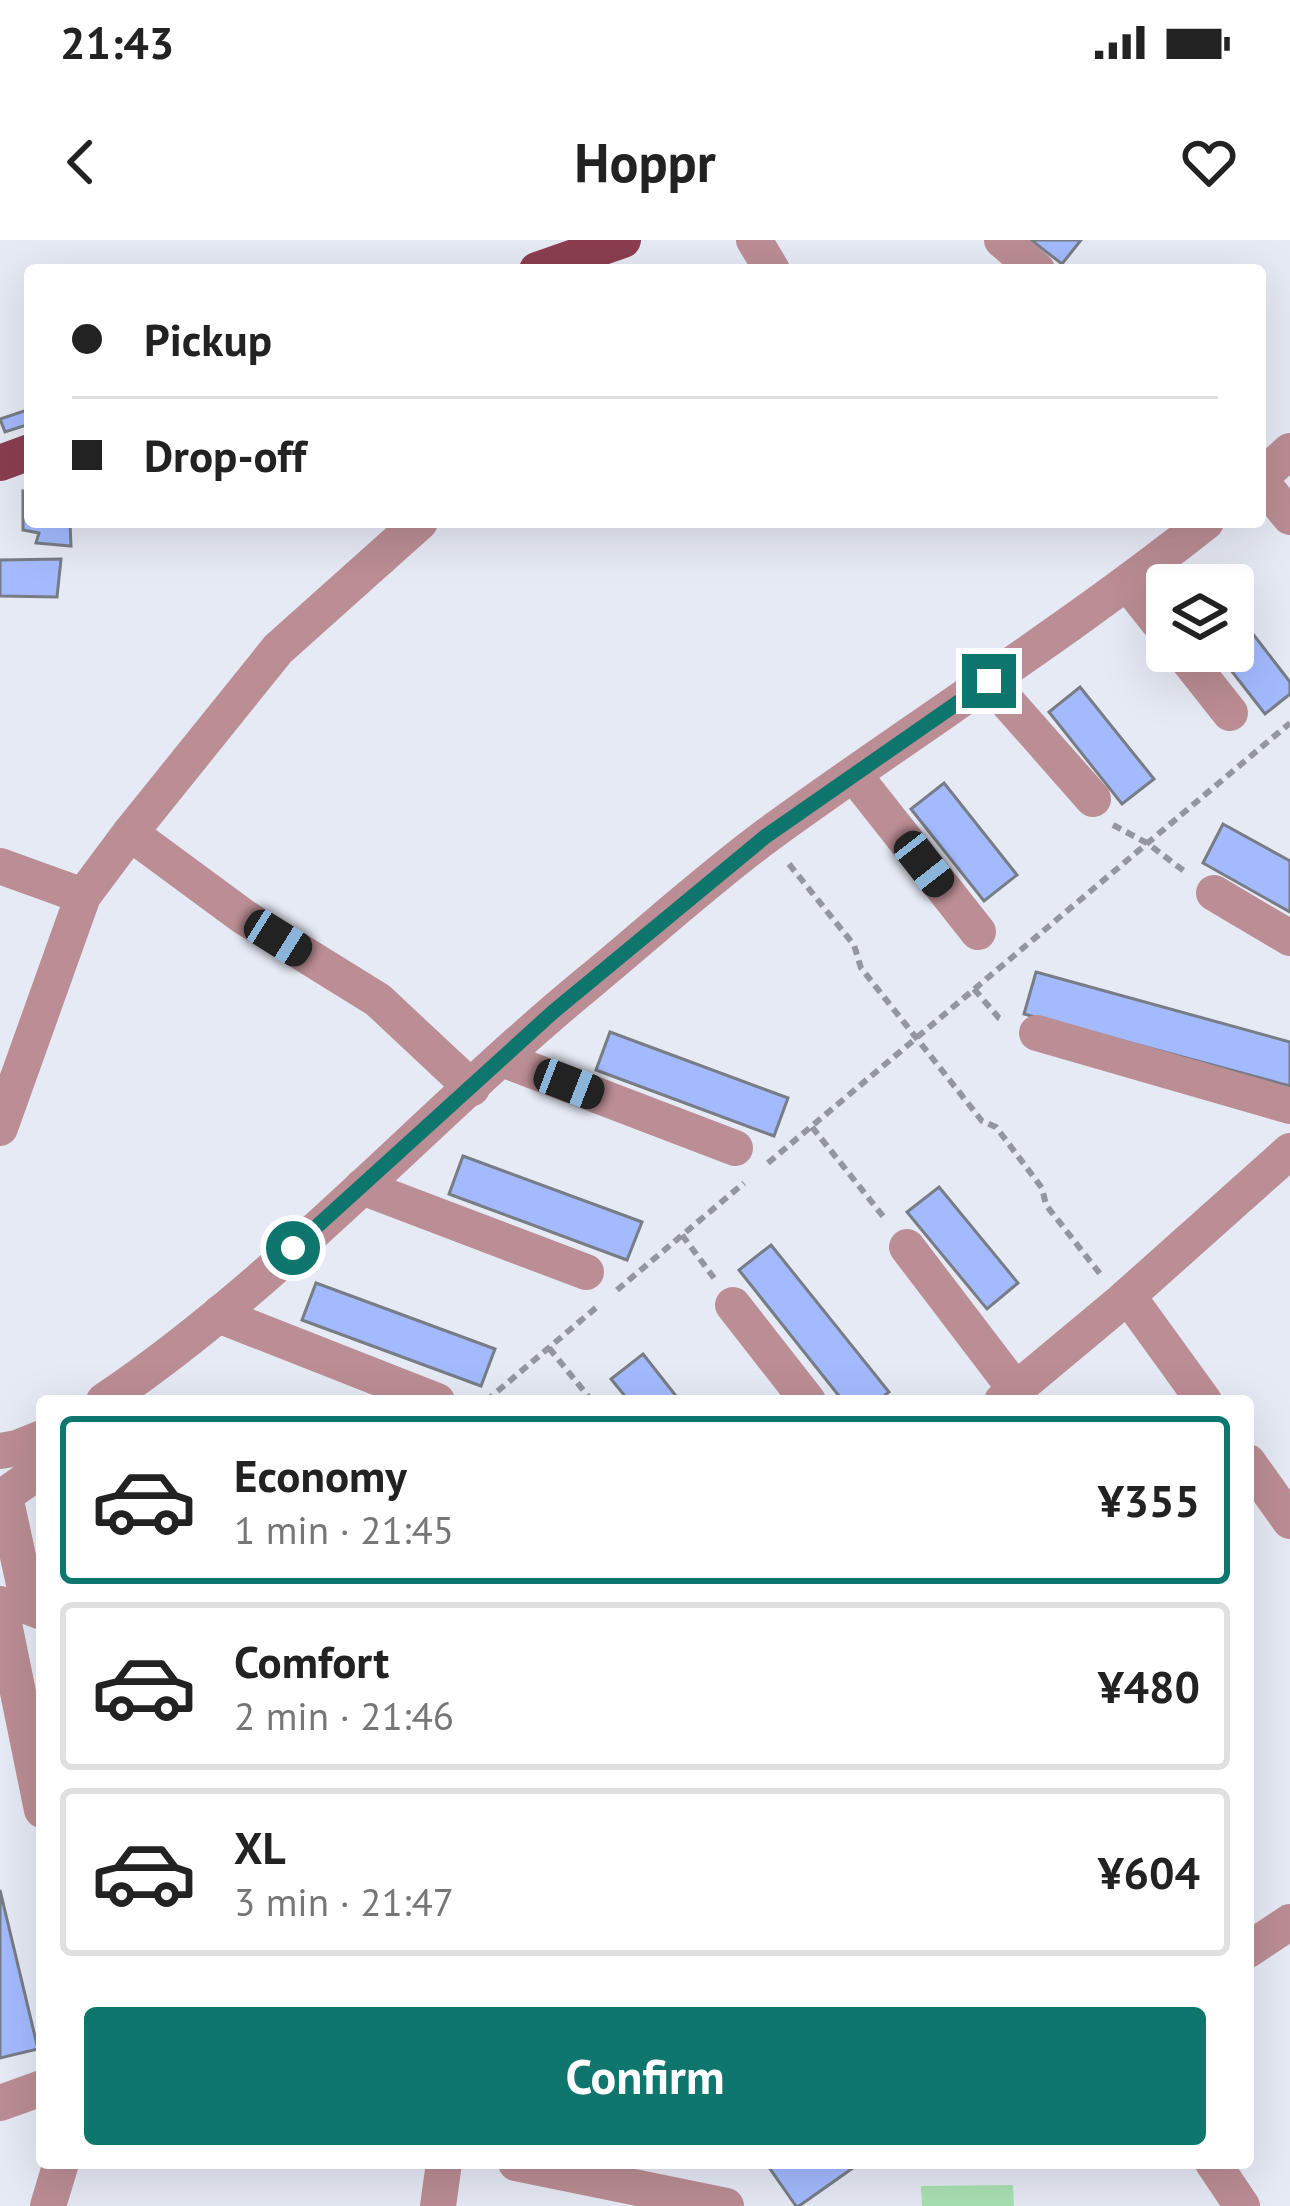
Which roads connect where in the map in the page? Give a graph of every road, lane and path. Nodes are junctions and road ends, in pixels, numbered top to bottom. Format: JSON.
{"nodes":[{"id":1,"x":1002,"y":240,"type":"edge"},
{"id":2,"x":601,"y":254,"type":"edge"},
{"id":3,"x":561,"y":264,"type":"edge"},
{"id":4,"x":1030,"y":264,"type":"edge"},
{"id":5,"x":1268,"y":467,"type":"edge"},
{"id":6,"x":1290,"y":517,"type":"edge"},
{"id":7,"x":413,"y":528,"type":"edge"},
{"id":8,"x":1198,"y":528,"type":"edge"},
{"id":9,"x":1128,"y":584,"type":"junction"},
{"id":10,"x":1146,"y":607,"type":"edge"},
{"id":11,"x":1198,"y":672,"type":"edge"},
{"id":12,"x":989,"y":681,"type":"junction"},
{"id":13,"x":1230,"y":713,"type":"dead end"},
{"id":14,"x":1290,"y":723,"type":"edge"},
{"id":15,"x":1286,"y":732,"type":"edge"},
{"id":16,"x":854,"y":776,"type":"junction"},
{"id":17,"x":1093,"y":799,"type":"dead end"},
{"id":18,"x":130,"y":833,"type":"junction"},
{"id":19,"x":766,"y":836,"type":"junction"},
{"id":20,"x":1147,"y":843,"type":"junction"},
{"id":21,"x":0,"y":866,"type":"edge"},
{"id":22,"x":1214,"y":893,"type":"joint"},
{"id":23,"x":83,"y":896,"type":"junction"},
{"id":24,"x":978,"y":932,"type":"dead end"},
{"id":25,"x":1290,"y":938,"type":"edge"},
{"id":26,"x":974,"y":989,"type":"junction"},
{"id":27,"x":1037,"y":1033,"type":"joint"},
{"id":28,"x":915,"y":1039,"type":"junction"},
{"id":29,"x":506,"y":1056,"type":"junction"},
{"id":30,"x":472,"y":1088,"type":"junction"},
{"id":31,"x":1290,"y":1106,"type":"edge"},
{"id":32,"x":812,"y":1127,"type":"junction"},
{"id":33,"x":0,"y":1128,"type":"edge"},
{"id":34,"x":1290,"y":1151,"type":"edge"},
{"id":35,"x":743,"y":1162,"type":"joint"},
{"id":36,"x":769,"y":1162,"type":"dead end"},
{"id":37,"x":362,"y":1186,"type":"junction"},
{"id":38,"x":682,"y":1235,"type":"junction"},
{"id":39,"x":907,"y":1246,"type":"joint"},
{"id":40,"x":586,"y":1272,"type":"dead end"},
{"id":41,"x":1125,"y":1298,"type":"junction"},
{"id":42,"x":734,"y":1305,"type":"joint"},
{"id":43,"x":220,"y":1313,"type":"junction"},
{"id":44,"x":549,"y":1348,"type":"junction"},
{"id":45,"x":113,"y":1395,"type":"edge"},
{"id":46,"x":422,"y":1395,"type":"edge"},
{"id":47,"x":493,"y":1395,"type":"edge"},
{"id":48,"x":587,"y":1395,"type":"edge"},
{"id":49,"x":803,"y":1395,"type":"edge"},
{"id":50,"x":1009,"y":1395,"type":"edge"},
{"id":51,"x":1199,"y":1395,"type":"edge"},
{"id":52,"x":36,"y":1440,"type":"edge"},
{"id":53,"x":0,"y":1450,"type":"edge"},
{"id":54,"x":1254,"y":1470,"type":"edge"},
{"id":55,"x":36,"y":1473,"type":"edge"},
{"id":56,"x":1290,"y":1521,"type":"edge"},
{"id":57,"x":0,"y":1604,"type":"edge"},
{"id":58,"x":36,"y":1610,"type":"edge"},
{"id":59,"x":36,"y":1781,"type":"edge"},
{"id":60,"x":1290,"y":1922,"type":"edge"},
{"id":61,"x":1254,"y":1946,"type":"edge"},
{"id":62,"x":36,"y":2090,"type":"edge"},
{"id":63,"x":0,"y":2103,"type":"edge"},
{"id":64,"x":59,"y":2169,"type":"edge"},
{"id":65,"x":443,"y":2169,"type":"edge"},
{"id":66,"x":545,"y":2169,"type":"edge"},
{"id":67,"x":694,"y":2169,"type":"edge"},
{"id":68,"x":1217,"y":2169,"type":"edge"},
{"id":69,"x":719,"y":2205,"type":"edge"},
{"id":70,"x":48,"y":2206,"type":"edge"},
{"id":71,"x":438,"y":2206,"type":"edge"},
{"id":72,"x":1242,"y":2206,"type":"edge"}],
"edges":[{"from":1,"to":4,"type":"street"},
{"from":2,"to":3,"type":"main road"},
{"from":5,"to":6,"type":"street"},
{"from":7,"to":18,"type":"street"},
{"from":8,"to":9,"type":"street"},
{"from":9,"to":10,"type":"street"},
{"from":9,"to":12,"type":"street"},
{"from":11,"to":13,"type":"street"},
{"from":12,"to":16,"type":"street"},
{"from":12,"to":17,"type":"street"},
{"from":14,"to":15,"type":"path"},
{"from":15,"to":20,"type":"path"},
{"from":16,"to":19,"type":"street"},
{"from":16,"to":24,"type":"street"},
{"from":18,"to":23,"type":"street"},
{"from":18,"to":30,"type":"street"},
{"from":19,"to":28,"type":"path"},
{"from":19,"to":29,"type":"street"},
{"from":20,"to":22,"type":"path"},
{"from":20,"to":26,"type":"path"},
{"from":21,"to":23,"type":"street"},
{"from":22,"to":25,"type":"street"},
{"from":23,"to":33,"type":"street"},
{"from":26,"to":27,"type":"path"},
{"from":26,"to":28,"type":"path"},
{"from":27,"to":31,"type":"street"},
{"from":28,"to":32,"type":"path"},
{"from":28,"to":41,"type":"path"},
{"from":29,"to":30,"type":"street"},
{"from":29,"to":35,"type":"street"},
{"from":30,"to":37,"type":"street"},
{"from":32,"to":36,"type":"path"},
{"from":32,"to":39,"type":"path"},
{"from":34,"to":41,"type":"street"},
{"from":35,"to":38,"type":"path"},
{"from":37,"to":40,"type":"street"},
{"from":37,"to":43,"type":"street"},
{"from":38,"to":42,"type":"path"},
{"from":38,"to":44,"type":"path"},
{"from":39,"to":50,"type":"street"},
{"from":41,"to":50,"type":"street"},
{"from":41,"to":51,"type":"street"},
{"from":42,"to":49,"type":"street"},
{"from":43,"to":45,"type":"street"},
{"from":43,"to":46,"type":"street"},
{"from":44,"to":47,"type":"path"},
{"from":44,"to":48,"type":"path"},
{"from":52,"to":53,"type":"street"},
{"from":54,"to":56,"type":"street"},
{"from":55,"to":58,"type":"street"},
{"from":57,"to":59,"type":"street"},
{"from":60,"to":61,"type":"street"},
{"from":62,"to":63,"type":"street"},
{"from":64,"to":70,"type":"street"},
{"from":65,"to":71,"type":"street"},
{"from":66,"to":69,"type":"street"},
{"from":67,"to":69,"type":"street"},
{"from":68,"to":72,"type":"street"}]}
